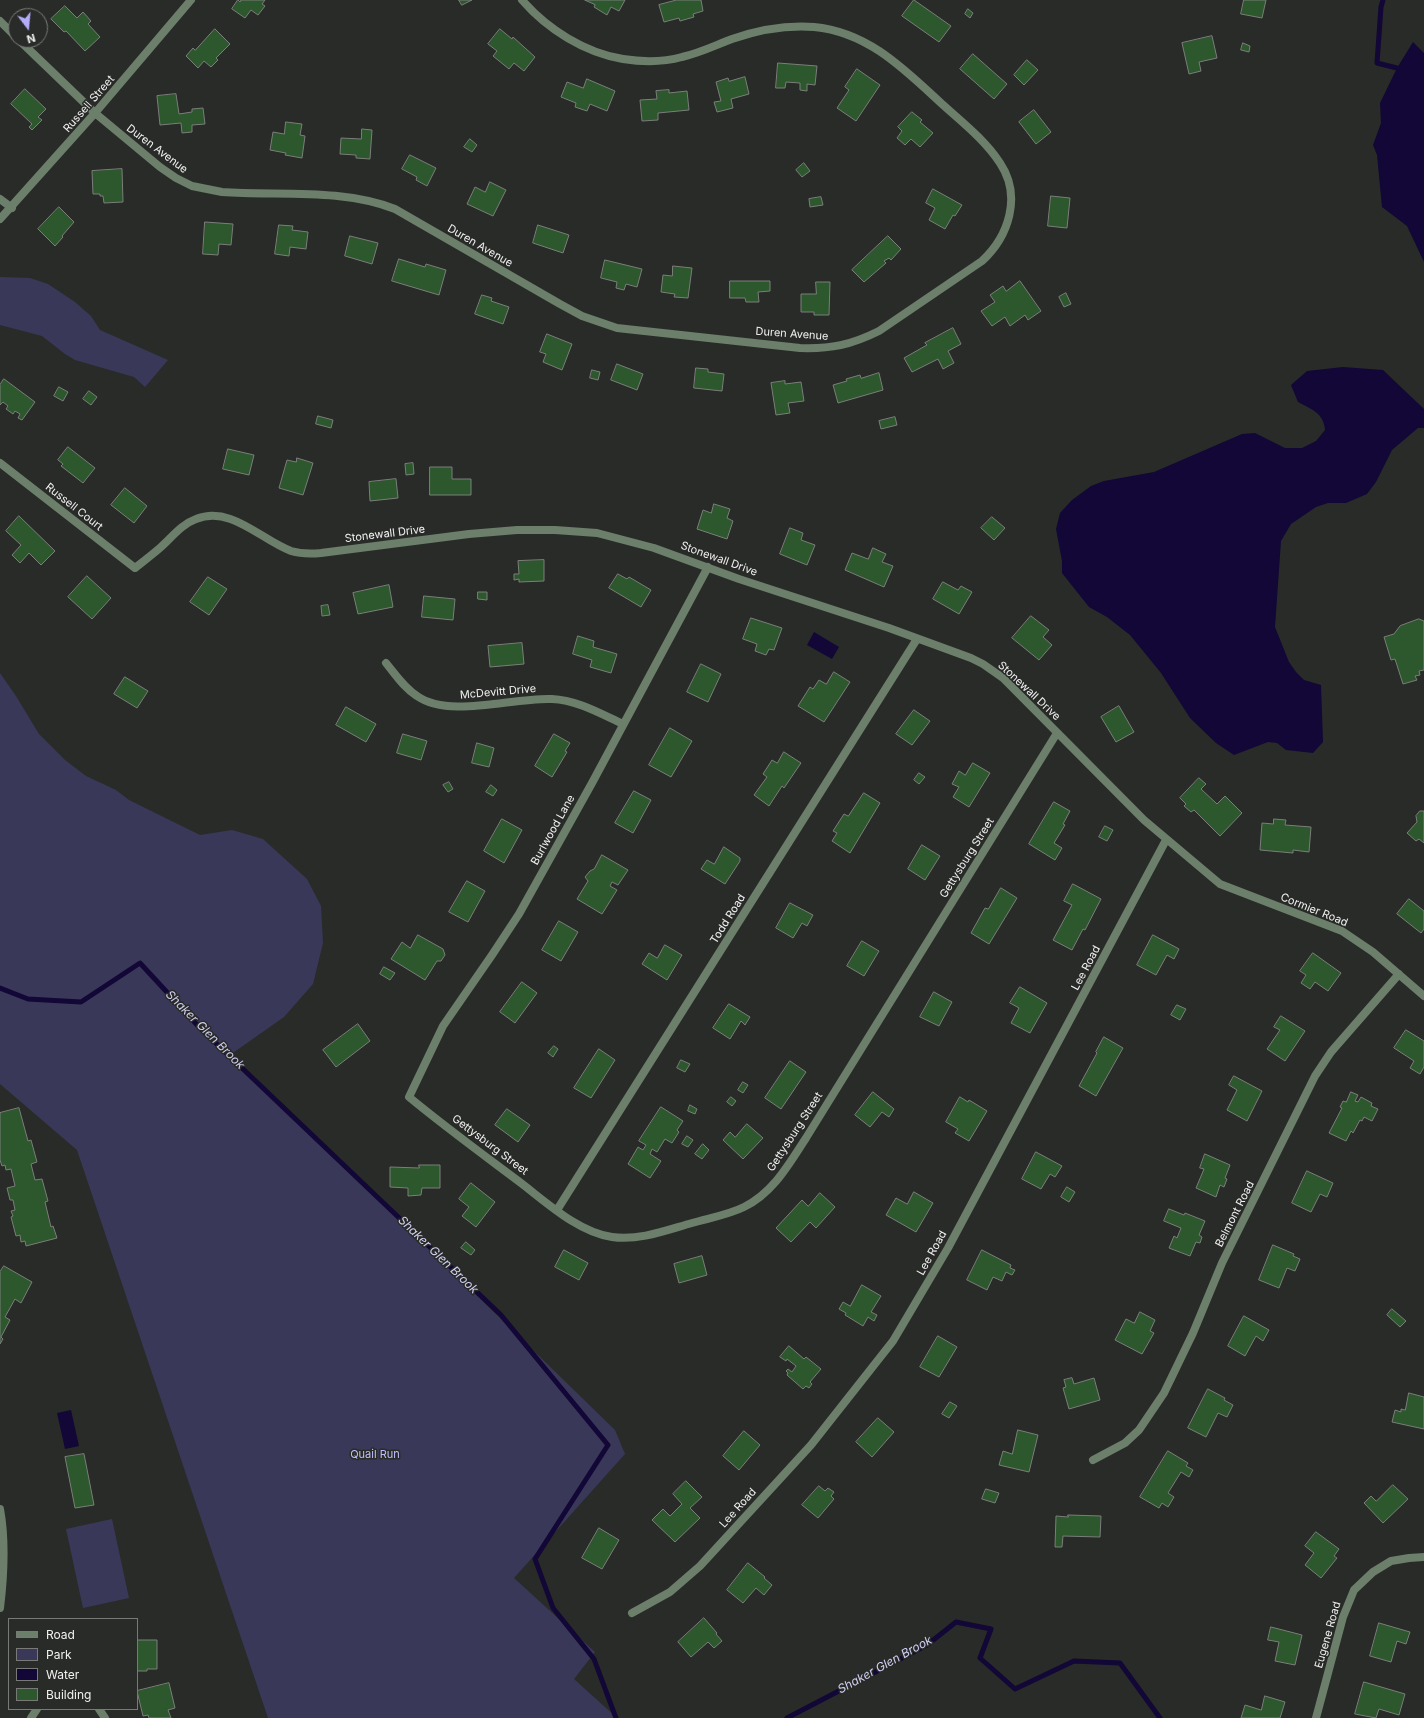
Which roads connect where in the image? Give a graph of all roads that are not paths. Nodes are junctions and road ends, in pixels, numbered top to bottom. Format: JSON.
{"nodes":[{"id":1,"x":191,"y":0,"type":"edge"},
{"id":2,"x":522,"y":0,"type":"edge"},
{"id":3,"x":0,"y":21,"type":"edge"},
{"id":4,"x":8,"y":29,"type":"edge"},
{"id":5,"x":27,"y":48,"type":"edge"},
{"id":6,"x":95,"y":113,"type":"junction"},
{"id":7,"x":0,"y":199,"type":"edge"},
{"id":8,"x":12,"y":208,"type":"junction"},
{"id":9,"x":0,"y":219,"type":"edge"},
{"id":10,"x":0,"y":463,"type":"edge"},
{"id":11,"x":708,"y":567,"type":"junction"},
{"id":12,"x":134,"y":568,"type":"joint"},
{"id":13,"x":918,"y":639,"type":"junction"},
{"id":14,"x":386,"y":662,"type":"dead end"},
{"id":15,"x":623,"y":724,"type":"junction"},
{"id":16,"x":1058,"y":733,"type":"junction"},
{"id":17,"x":1166,"y":840,"type":"junction"},
{"id":18,"x":1226,"y":888,"type":"joint"},
{"id":19,"x":1399,"y":974,"type":"junction"},
{"id":20,"x":1424,"y":996,"type":"edge"},
{"id":21,"x":409,"y":1097,"type":"joint"},
{"id":22,"x":558,"y":1210,"type":"junction"},
{"id":23,"x":1092,"y":1460,"type":"dead end"},
{"id":24,"x":0,"y":1510,"type":"edge"},
{"id":25,"x":1424,"y":1557,"type":"edge"},
{"id":26,"x":0,"y":1608,"type":"edge"},
{"id":27,"x":632,"y":1613,"type":"dead end"},
{"id":28,"x":36,"y":1710,"type":"edge"},
{"id":29,"x":99,"y":1710,"type":"edge"},
{"id":30,"x":30,"y":1718,"type":"edge"},
{"id":31,"x":105,"y":1718,"type":"edge"},
{"id":32,"x":1316,"y":1718,"type":"edge"}],
"edges":[{"from":1,"to":6,"type":"street","name":"Russell Street"},
{"from":2,"to":6,"type":"street","name":"Duren Avenue"},
{"from":3,"to":4,"type":"street"},
{"from":5,"to":6,"type":"street","name":"Duren Avenue"},
{"from":6,"to":8,"type":"street","name":"Russell Street"},
{"from":7,"to":8,"type":"street"},
{"from":8,"to":9,"type":"street","name":"Russell Street"},
{"from":10,"to":12,"type":"street","name":"Russell Court"},
{"from":11,"to":12,"type":"street","name":"Stonewall Drive"},
{"from":11,"to":13,"type":"street","name":"Stonewall Drive"},
{"from":11,"to":15,"type":"street","name":"Burlwood Lane"},
{"from":13,"to":16,"type":"street","name":"Stonewall Drive"},
{"from":13,"to":22,"type":"street","name":"Todd Road"},
{"from":14,"to":15,"type":"street","name":"McDevitt Drive"},
{"from":15,"to":21,"type":"street","name":"Burlwood Lane"},
{"from":16,"to":17,"type":"street","name":"Stonewall Drive"},
{"from":16,"to":22,"type":"street","name":"Gettysburg Street"},
{"from":17,"to":18,"type":"street","name":"Stonewall Drive"},
{"from":17,"to":27,"type":"street","name":"Lee Road"},
{"from":18,"to":19,"type":"street","name":"Cormier Road"},
{"from":19,"to":20,"type":"street","name":"Cormier Road"},
{"from":19,"to":23,"type":"street","name":"Belmont Road"},
{"from":21,"to":22,"type":"street","name":"Gettysburg Street"},
{"from":24,"to":26,"type":"street"},
{"from":25,"to":32,"type":"street","name":"Eugene Road"},
{"from":28,"to":30,"type":"street"},
{"from":29,"to":31,"type":"street"}]}
